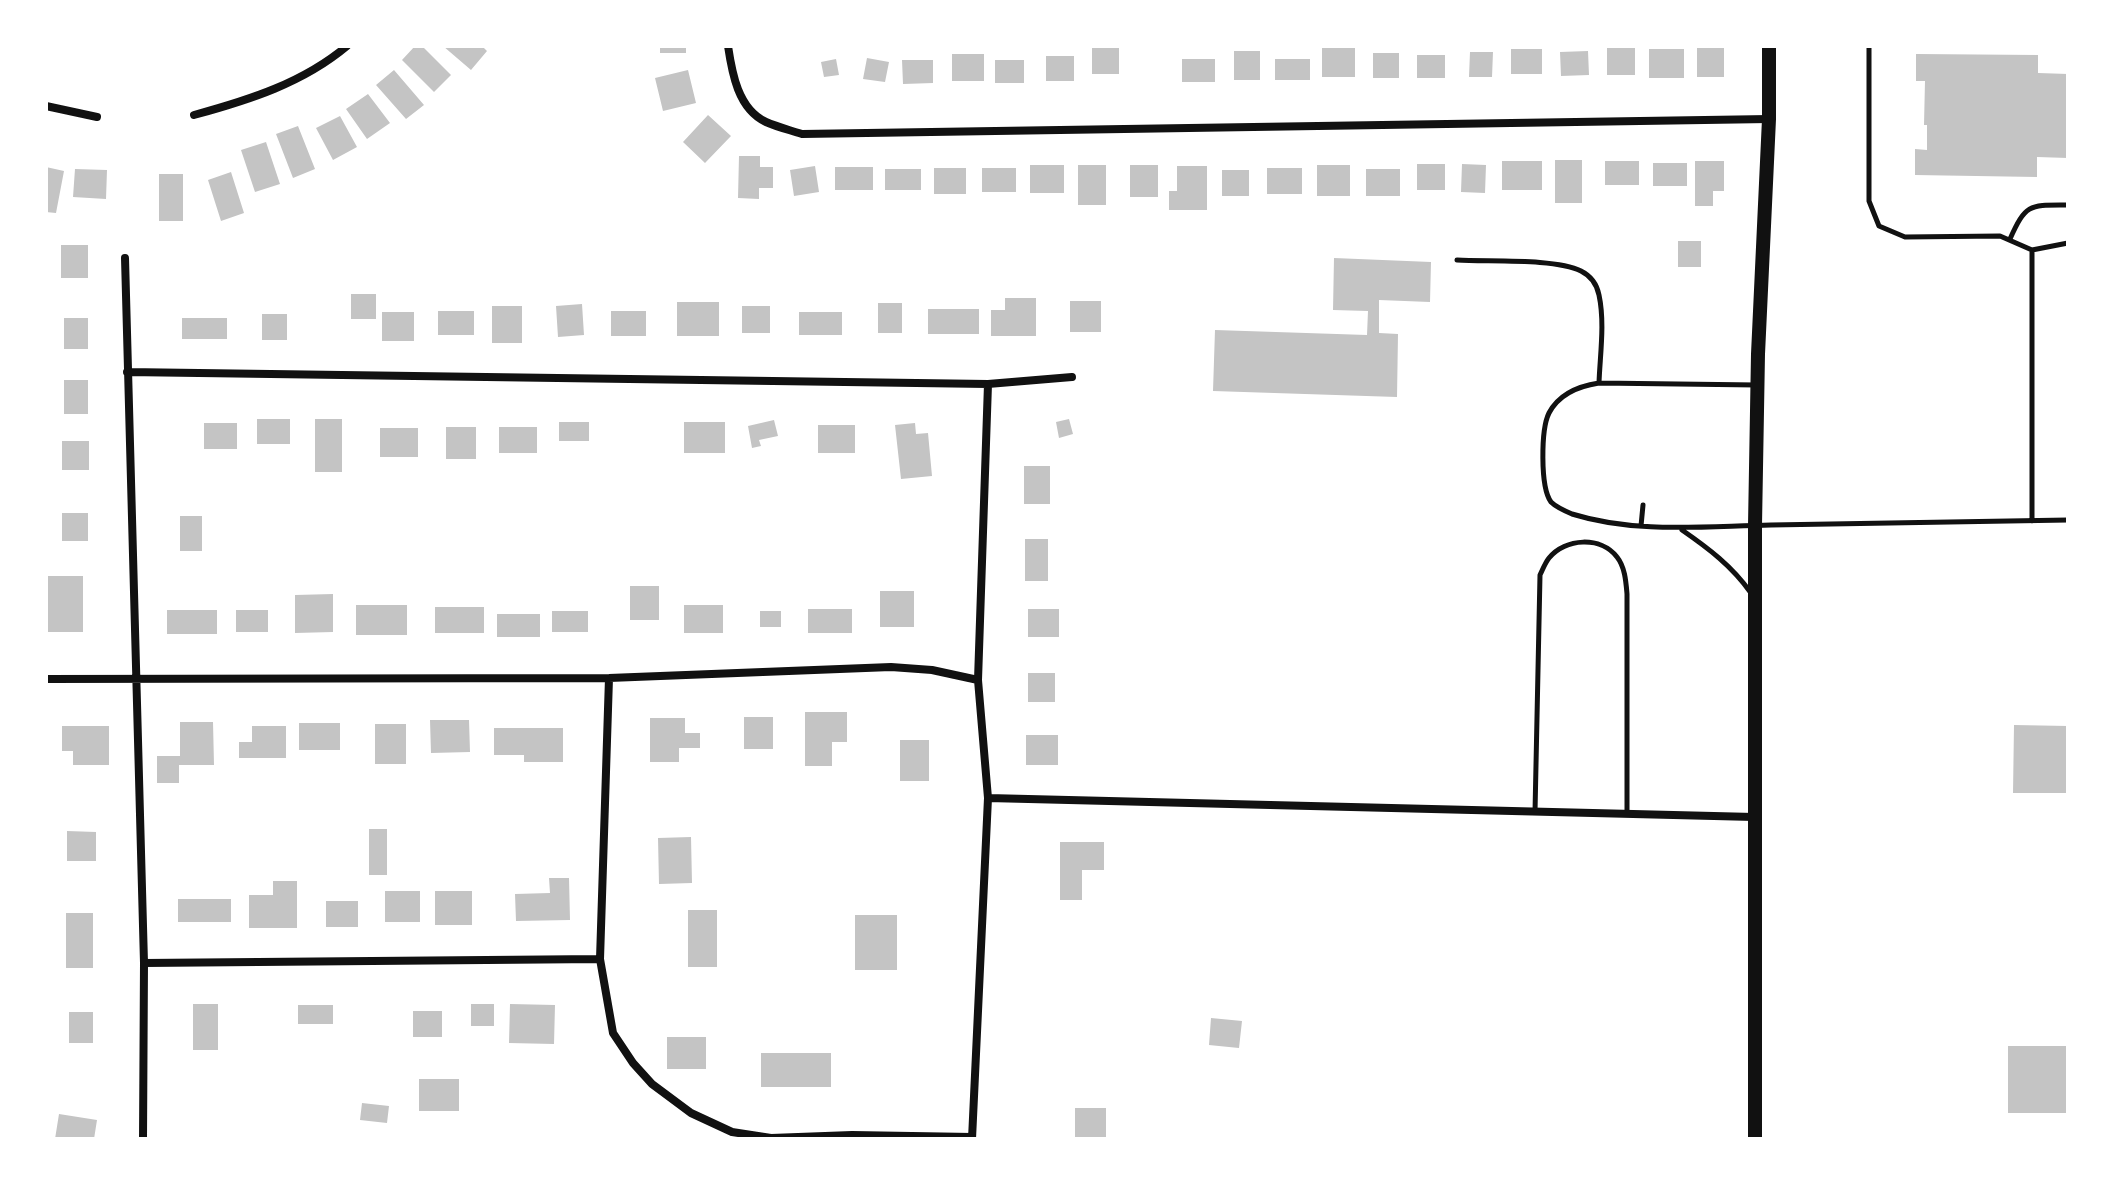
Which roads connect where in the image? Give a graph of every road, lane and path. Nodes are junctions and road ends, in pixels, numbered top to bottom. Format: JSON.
{"nodes":[{"id":1,"x":347,"y":46,"type":"edge"},
{"id":2,"x":728,"y":46,"type":"edge"},
{"id":3,"x":1769,"y":46,"type":"edge"},
{"id":4,"x":1869,"y":46,"type":"edge"},
{"id":5,"x":46,"y":106,"type":"edge"},
{"id":6,"x":194,"y":115,"type":"dead end"},
{"id":7,"x":97,"y":117,"type":"dead end"},
{"id":8,"x":1769,"y":119,"type":"junction"},
{"id":9,"x":2068,"y":205,"type":"edge"},
{"id":10,"x":2010,"y":239,"type":"junction"},
{"id":11,"x":2068,"y":243,"type":"edge"},
{"id":12,"x":2032,"y":250,"type":"junction"},
{"id":13,"x":125,"y":258,"type":"dead end"},
{"id":14,"x":1457,"y":260,"type":"dead end"},
{"id":15,"x":127,"y":372,"type":"junction"},
{"id":16,"x":1072,"y":377,"type":"dead end"},
{"id":17,"x":1599,"y":383,"type":"junction"},
{"id":18,"x":988,"y":384,"type":"junction"},
{"id":19,"x":1757,"y":385,"type":"junction"},
{"id":20,"x":1643,"y":505,"type":"dead end"},
{"id":21,"x":2068,"y":520,"type":"edge"},
{"id":22,"x":2032,"y":521,"type":"junction"},
{"id":23,"x":1755,"y":525,"type":"junction"},
{"id":24,"x":1641,"y":526,"type":"junction"},
{"id":25,"x":1681,"y":529,"type":"junction"},
{"id":26,"x":1755,"y":599,"type":"junction"},
{"id":27,"x":135,"y":677,"type":"junction"},
{"id":28,"x":609,"y":678,"type":"junction"},
{"id":29,"x":46,"y":679,"type":"edge"},
{"id":30,"x":978,"y":680,"type":"junction"},
{"id":31,"x":988,"y":798,"type":"junction"},
{"id":32,"x":1535,"y":812,"type":"junction"},
{"id":33,"x":1627,"y":814,"type":"junction"},
{"id":34,"x":1754,"y":817,"type":"junction"},
{"id":35,"x":600,"y":959,"type":"junction"},
{"id":36,"x":144,"y":963,"type":"junction"},
{"id":37,"x":972,"y":1138,"type":"edge"},
{"id":38,"x":143,"y":1139,"type":"edge"},
{"id":39,"x":1755,"y":1139,"type":"edge"}],
"edges":[{"from":1,"to":6,"type":"street"},
{"from":2,"to":8,"type":"street"},
{"from":3,"to":8,"type":"street"},
{"from":4,"to":10,"type":"lane"},
{"from":5,"to":7,"type":"street"},
{"from":8,"to":19,"type":"street"},
{"from":9,"to":10,"type":"lane"},
{"from":10,"to":12,"type":"lane"},
{"from":11,"to":12,"type":"lane"},
{"from":12,"to":22,"type":"lane"},
{"from":13,"to":15,"type":"street"},
{"from":14,"to":17,"type":"lane"},
{"from":15,"to":18,"type":"street"},
{"from":15,"to":27,"type":"street"},
{"from":16,"to":18,"type":"street"},
{"from":17,"to":19,"type":"lane"},
{"from":17,"to":24,"type":"lane"},
{"from":18,"to":30,"type":"street"},
{"from":19,"to":23,"type":"street"},
{"from":20,"to":24,"type":"lane"},
{"from":21,"to":22,"type":"lane"},
{"from":22,"to":23,"type":"lane"},
{"from":23,"to":25,"type":"lane"},
{"from":23,"to":26,"type":"street"},
{"from":24,"to":25,"type":"lane"},
{"from":25,"to":26,"type":"lane"},
{"from":26,"to":34,"type":"street"},
{"from":27,"to":28,"type":"street"},
{"from":27,"to":29,"type":"street"},
{"from":27,"to":36,"type":"street"},
{"from":28,"to":30,"type":"street"},
{"from":28,"to":35,"type":"street"},
{"from":30,"to":31,"type":"street"},
{"from":31,"to":32,"type":"street"},
{"from":31,"to":37,"type":"street"},
{"from":32,"to":33,"type":"street"},
{"from":32,"to":33,"type":"lane"},
{"from":33,"to":34,"type":"street"},
{"from":34,"to":39,"type":"street"},
{"from":35,"to":36,"type":"street"},
{"from":35,"to":37,"type":"street"},
{"from":36,"to":38,"type":"street"}]}
